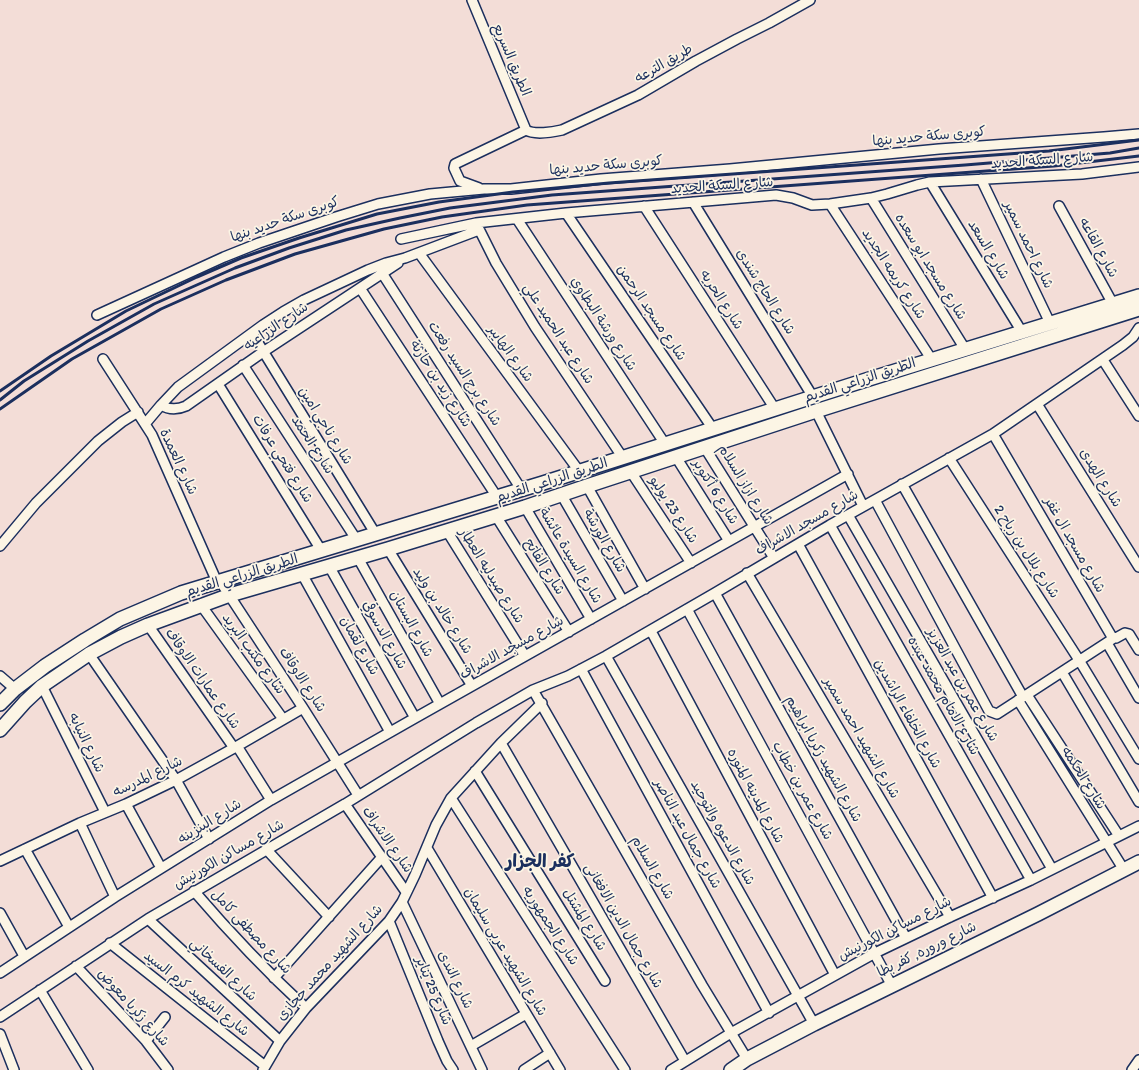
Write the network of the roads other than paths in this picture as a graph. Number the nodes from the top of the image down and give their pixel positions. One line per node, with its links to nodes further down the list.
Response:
1 (472, 0): 3 (street, الطريق السريع)
2 (810, 0): 3 (street, طريق الترعه)
3 (526, 130): 8 (street)
4 (1139, 134): 8 (street, كوبرى سكة حديد بنها)
5 (1139, 167): 6 (street, شارع السكة الحديد)
6 (980, 179): 7 (street, شارع السكة الحديد); 26 (street, شارع احمد سمير)
7 (930, 182): 9 (street, شارع السكة الحديد); 28 (street, شارع السعد)
8 (484, 189): 25 (street, كوبرى سكة حديد بنها)
9 (871, 198): 11 (street, شارع السكة الحديد); 30 (street, شارع مسجد ابو سعده)
10 (693, 202): 11 (street, شارع السكة الحديد); 12 (street, شارع السكة الحديد); 37 (street, شارع الحاج شندى)
11 (830, 204): 33 (street, شارع كريمه الجديد)
12 (644, 206): 14 (street, شارع السكة الحديد); 40 (street, شارع الحريه)
13 (1058, 206): 23 (street, شارع القاعه)
14 (566, 213): 15 (street, شارع السكة الحديد); 45 (street, شارع مسجد الرحمن)
15 (518, 219): 16 (street, شارع السكة الحديد); 47 (street, شارع ورشة البطاوي)
16 (478, 226): 17 (street, شارع السكة الحديد); 18 (street, شارع الزراعيه); 50 (street, شارع عبد الحميد علي)
17 (401, 239)
18 (419, 253): 19 (street, شارع الزراعيه); 52 (street, شارع الهايبر)
19 (405, 258): 20 (street, شارع الزراعيه); 29 (street, شارع الزراعيه)
20 (382, 273): 21 (street, شارع الزراعيه); 57 (street, شارع برج السيد رفعت)
21 (360, 288): 31 (street, شارع الزراعيه); 59 (street, شارع زيد بن حارثة)
22 (1139, 296): 23 (main road, الطريق الزراعي القديم)
23 (1113, 304): 26 (main road, الطريق الزراعي القديم)
24 (1139, 309): 41 (main road, الطريق الزراعي القديم)
25 (97, 315)
26 (1050, 323): 28 (main road, الطريق الزراعي القديم)
27 (1139, 328): 34 (street, شارع مسجد الاشراف)
28 (1022, 332): 30 (main road, الطريق الزراعي القديم)
29 (252, 333): 31 (street, شارع ناجي امين); 39 (street, شارع الزراعيه)
30 (965, 349): 33 (main road, الطريق الزراعي القديم)
31 (263, 352): 35 (street, شارع الزراعيه); 68 (street, شارع ناجي امين)
32 (103, 359): 42 (street, شارع العمدة)
33 (932, 360): 37 (main road, الطريق الزراعي القديم)
34 (1103, 360): 38 (street, شارع مسجد الاشراف); 43 (street)
35 (243, 365): 36 (street, شارع الزراعيه); 69 (street, شارع الحمد)
36 (218, 384): 39 (street, شارع الزراعيه); 73 (street, شارع فتحي عرفات)
37 (813, 397): 40 (main road, الطريق الزراعي القديم)
38 (1037, 404): 46 (street, شارع مسجد الاشراف); 79 (street, شارع الهدى)
39 (160, 405): 44 (street, شارع الزراعيه)
40 (775, 409): 45 (main road, الطريق الزراعي القديم)
41 (816, 411): 48 (main road, الطريق الزراعي القديم); 54 (street)
42 (138, 412): 44 (street, شارع العمدة); 72 (street)
43 (1139, 416)
44 (145, 424): 82 (street, شارع العمدة)
45 (713, 429): 47 (main road, الطريق الزراعي القديم)
46 (993, 434): 51 (street, شارع مسجد الاشراف); 93 (street, شارع مسجد ال غفر)
47 (665, 444): 50 (main road, الطريق الزراعي القديم)
48 (705, 448): 49 (main road, الطريق الزراعي القديم); 66 (street, شارع ازاز السلام)
49 (676, 457): 53 (main road, الطريق الزراعي القديم); 70 (street, شارع 6 أكتوبر)
50 (623, 458): 52 (main road, الطريق الزراعي القديم)
51 (949, 458): 55 (street, شارع مسجد الاشراف); 98 (street, شارع بلال بن رباح 2)
52 (579, 472): 57 (main road, الطريق الزراعي القديم)
53 (631, 472): 56 (main road, الطريق الزراعي القديم); 77 (street, شارع 23 يوليو)
54 (848, 474): 61 (street); 66 (street, شارع مسجد الاشراف)
55 (902, 484): 60 (street, شارع مسجد الاشراف); 106 (street)
56 (587, 486): 58 (main road, الطريق الزراعي القديم); 83 (street)
57 (521, 489): 59 (main road, الطريق الزراعي القديم)
58 (561, 494): 62 (main road, الطريق الزراعي القديم); 86 (street, شارع الورشة)
59 (497, 497): 68 (main road, الطريق الزراعي القديم)
60 (875, 500): 61 (street, شارع مسجد الاشراف); 106 (street)
61 (864, 506): 63 (street, شارع مسجد الاشراف)
62 (525, 507): 64 (main road, الطريق الزراعي القديم); 89 (street, شارع السيدة عائشة)
63 (848, 515): 65 (street, شارع مسجد الاشراف); 142 (street, شارع عمر بن عبد العزيز)
64 (496, 516): 67 (main road, الطريق الزراعي القديم); 92 (street, شارع الفاتح)
65 (830, 525): 71 (street, شارع مسجد الاشراف); 144 (street, شارع الامام محمد عبده)
66 (755, 527): 70 (street, شارع مسجد الاشراف); 76 (street, شارع ازاز السلام)
67 (447, 531): 74 (main road, الطريق الزراعي القديم); 96 (street, شارع صيدليه العطار)
68 (375, 534): 69 (main road, الطريق الزراعي القديم)
69 (356, 539): 73 (main road, الطريق الزراعي القديم)
70 (729, 541): 77 (street, شارع مسجد الاشراف)
71 (798, 544): 76 (street, شارع مسجد الاشراف); 148 (street, شارع الخلفاء الراشدين)
72 (0, 546)
73 (321, 550): 82 (main road, الطريق الزراعي القديم)
74 (388, 550): 75 (main road, الطريق الزراعي القديم); 103 (street, شارع خالد بن وليد)
75 (358, 558): 78 (main road, الطريق الزراعي القديم); 110 (street, شارع البستان)
76 (774, 558): 80 (street, شارع مسجد الاشراف)
77 (691, 563): 83 (street, شارع مسجد الاشراف)
78 (329, 566): 81 (main road, الطريق الزراعي القديم); 112 (street, شارع الدسوقي)
79 (1139, 568)
80 (747, 573): 84 (street, شارع مسجد الاشراف); 152 (street, شارع الشهيد احمد سمير)
81 (302, 574): 85 (main road, الطريق الزراعي القديم); 116 (street, شارع لقمان)
82 (219, 581): 85 (street, شارع الاوقاف); 104 (main road, الطريق الزراعي القديم)
83 (645, 589): 86 (street, شارع مسجد الاشراف)
84 (715, 593): 88 (street, شارع مسجد الاشراف); 156 (street, شارع الشهيد زكريا ابراهيم)
85 (230, 595): 87 (main road, الطريق الزراعي القديم); 111 (street, شارع الاوقاف)
86 (623, 601): 89 (street, شارع مسجد الاشراف)
87 (201, 605): 90 (main road, الطريق الزراعي القديم); 113 (street, شارع مكتب البريد)
88 (687, 609): 91 (street, شارع مسجد الاشراف); 158 (street, شارع عمر بن خطاب)
89 (591, 619): 92 (street, شارع مسجد الاشراف)
90 (148, 625): 95 (main road, الطريق الزراعي القديم); 118 (street, شارع عمارات الاوقاف)
91 (651, 631): 97 (street, شارع مسجد الاشراف); 162 (street, شارع المدينه المنوره)
92 (569, 632): 96 (street, شارع مسجد الاشراف)
93 (1110, 640): 94 (street); 98 (street); 107 (street, شارع مسجد ال غفر)
94 (1139, 650)
95 (89, 654): 102 (main road, الطريق الزراعي القديم); 122 (street)
96 (525, 656): 103 (street, شارع مسجد الاشراف)
97 (606, 656): 99 (street, شارع مسجد الاشراف); 167 (street, شارع الدعوه والتوحيد)
98 (1079, 660): 100 (street); 119 (street, شارع بلال بن رباح 2)
99 (581, 669): 105 (street, شارع مسجد الاشراف); 169 (street, شارع جمال عبد الناصر)
100 (1062, 672): 106 (street); 126 (street)
101 (0, 676): 104 (street)
102 (42, 686): 115 (main road, الطريق الزراعي القديم); 129 (street, شارع النيابه)
103 (472, 686): 110 (street, شارع مسجد الاشراف)
104 (15, 690): 109 (main road, الطريق الزراعي القديم)
105 (534, 690): 108 (street, شارع السلام); 114 (street, شارع مسجد الاشراف)
106 (1023, 697): 132 (street); 134 (street, شارع الحكمه)
107 (1139, 698)
108 (542, 703): 117 (street, شارع الشهيد محمد حجازى); 174 (street, شارع السلام)
109 (0, 704)
110 (440, 704): 112 (street, شارع البنزينه)
111 (303, 708): 113 (street, شارع المدرسه); 120 (street, شارع الاوقاف)
112 (415, 718): 116 (street, شارع البنزينه)
113 (283, 719): 118 (street, شارع المدرسه)
114 (476, 722): 123 (street, شارع مساكن الكورنيش)
115 (0, 730)
116 (390, 732): 120 (street, شارع البنزينه)
117 (501, 743): 121 (street, شارع الشهيد محمد حجازى); 182 (street, شارع جمال الدين الافغانى)
118 (236, 747): 122 (street, شارع المدرسه); 125 (street, شارع عمارات الاوقاف)
119 (1139, 759)
120 (338, 762): 123 (street, شارع الاوقاف); 125 (street, شارع البنزينه)
121 (475, 771): 124 (street, شارع الشهيد محمد حجازى); 164 (street, شارع المشتل)
122 (176, 780): 127 (street, شارع المدرسه); 133 (street)
123 (358, 795): 128 (street, شارع مساكن الكورنيش)
124 (451, 798): 135 (street, شارع الشهيد محمد حجازى); 191 (street, شارع الجمهوريه)
125 (272, 800): 133 (street, شارع البنزينه)
126 (1139, 802)
127 (126, 804): 129 (street, شارع المدرسه); 141 (street)
128 (345, 804): 137 (street, شارع مساكن الكورنيش); 138 (street, شارع الاشراف)
129 (105, 812): 130 (street, شارع المدرسه)
130 (80, 823): 136 (street, شارع المدرسه); 147 (street)
131 (1139, 826): 132 (street, شارع مساكن الكورنيش)
132 (1119, 836): 134 (street, شارع مساكن الكورنيش)
133 (209, 839): 141 (street, شارع البنزينه)
134 (1106, 842): 142 (street, شارع مساكن الكورنيش); 143 (street, شارع الحكمه)
135 (427, 848): 146 (street, شارع الشهيد محمد حجازى); 170 (street, شارع الشهيد عربى سليمان)
136 (25, 849): 139 (street, شارع المدرسه); 155 (street)
137 (266, 849): 145 (street, شارع مساكن الكورنيش); 151 (street)
138 (382, 857): 146 (street, شارع الاشراف); 151 (street)
139 (0, 861)
140 (1139, 862): 143 (main road, شارع وروره, كفر بطا)
141 (161, 868): 147 (street, شارع البنزينه)
142 (1052, 870): 144 (street, شارع مساكن الكورنيش)
143 (1124, 870): 165 (main road, شارع وروره, كفر بطا)
144 (1031, 880): 148 (street, شارع مساكن الكورنيش)
145 (194, 890): 153 (street, شارع مساكن الكورنيش); 163 (street, شارع مصطفى كامل)
146 (406, 892): 149 (street, شارع الشهيد محمد حجازى)
147 (115, 897): 155 (street, شارع البنزينه)
148 (992, 898): 152 (street, شارع مساكن الكورنيش)
149 (402, 902): 154 (street, شارع الشهيد محمد حجازى); 178 (street, شارع الندى)
150 (0, 913): 159 (street)
151 (329, 917): 163 (street)
152 (950, 917): 156 (street, شارع مساكن الكورنيش)
153 (148, 919): 157 (street, شارع مساكن الكورنيش); 177 (street, شارع الفسخاني)
154 (389, 921): 168 (street, شارع الشهيد محمد حجازى); 187 (street, شارع 25 يناير)
155 (69, 927): 159 (street, شارع البنزينه)
156 (906, 938): 158 (street, شارع مساكن الكورنيش)
157 (110, 943): 160 (street, شارع مساكن الكورنيش); 183 (street, شارع الشهيد كرم السيد)
158 (874, 953): 162 (street, شارع مساكن الكورنيش); 165 (street, شارع عمر بن خطاب)
159 (24, 956): 161 (street, شارع البنزينه)
160 (76, 966): 166 (street, شارع مساكن الكورنيش); 176 (street, شارع زكريا معوض)
161 (0, 973)
162 (835, 975): 167 (street, شارع مساكن الكورنيش)
163 (274, 978): 168 (street, شارع مصطفى كامل)
164 (605, 981)
165 (892, 986): 173 (main road, شارع وروره, كفر بطا)
166 (40, 990): 171 (street, شارع مساكن الكورنيش); 185 (street)
167 (797, 996): 169 (street, شارع مساكن الكورنيش); 173 (street, شارع الدعوه والتوحيد)
168 (306, 1008): 177 (street, شارع الشهيد محمد حجازى)
169 (769, 1013): 174 (street, شارع مساكن الكورنيش)
170 (526, 1014): 178 (street); 179 (street, شارع الشهيد عربى سليمان)
171 (0, 1017)
172 (164, 1017): 176 (street)
173 (814, 1024): 180 (main road, شارع وروره, كفر بطا)
174 (731, 1033): 180 (street, شارع السلام); 182 (street, شارع مساكن الكورنيش)
175 (0, 1034): 184 (street)
176 (146, 1041): 186 (street, شارع زكريا معوض)
177 (280, 1041): 183 (street, شارع الشهيد محمد حجازى)
178 (471, 1046): 188 (street, شارع الندى)
179 (550, 1053): 189 (street); 190 (street, شارع الشهيد عربى سليمان)
180 (747, 1059): 193 (main road, شارع وروره, كفر بطا)
181 (1139, 1060): 194 (street)
182 (685, 1061): 192 (street, شارع مساكن الكورنيش)
183 (264, 1068)
184 (14, 1070)
185 (88, 1070)
186 (168, 1070)
187 (453, 1070)
188 (482, 1070)
189 (524, 1070)
190 (560, 1070)
191 (625, 1070)
192 (671, 1070)
193 (731, 1070)
194 (1132, 1070)

